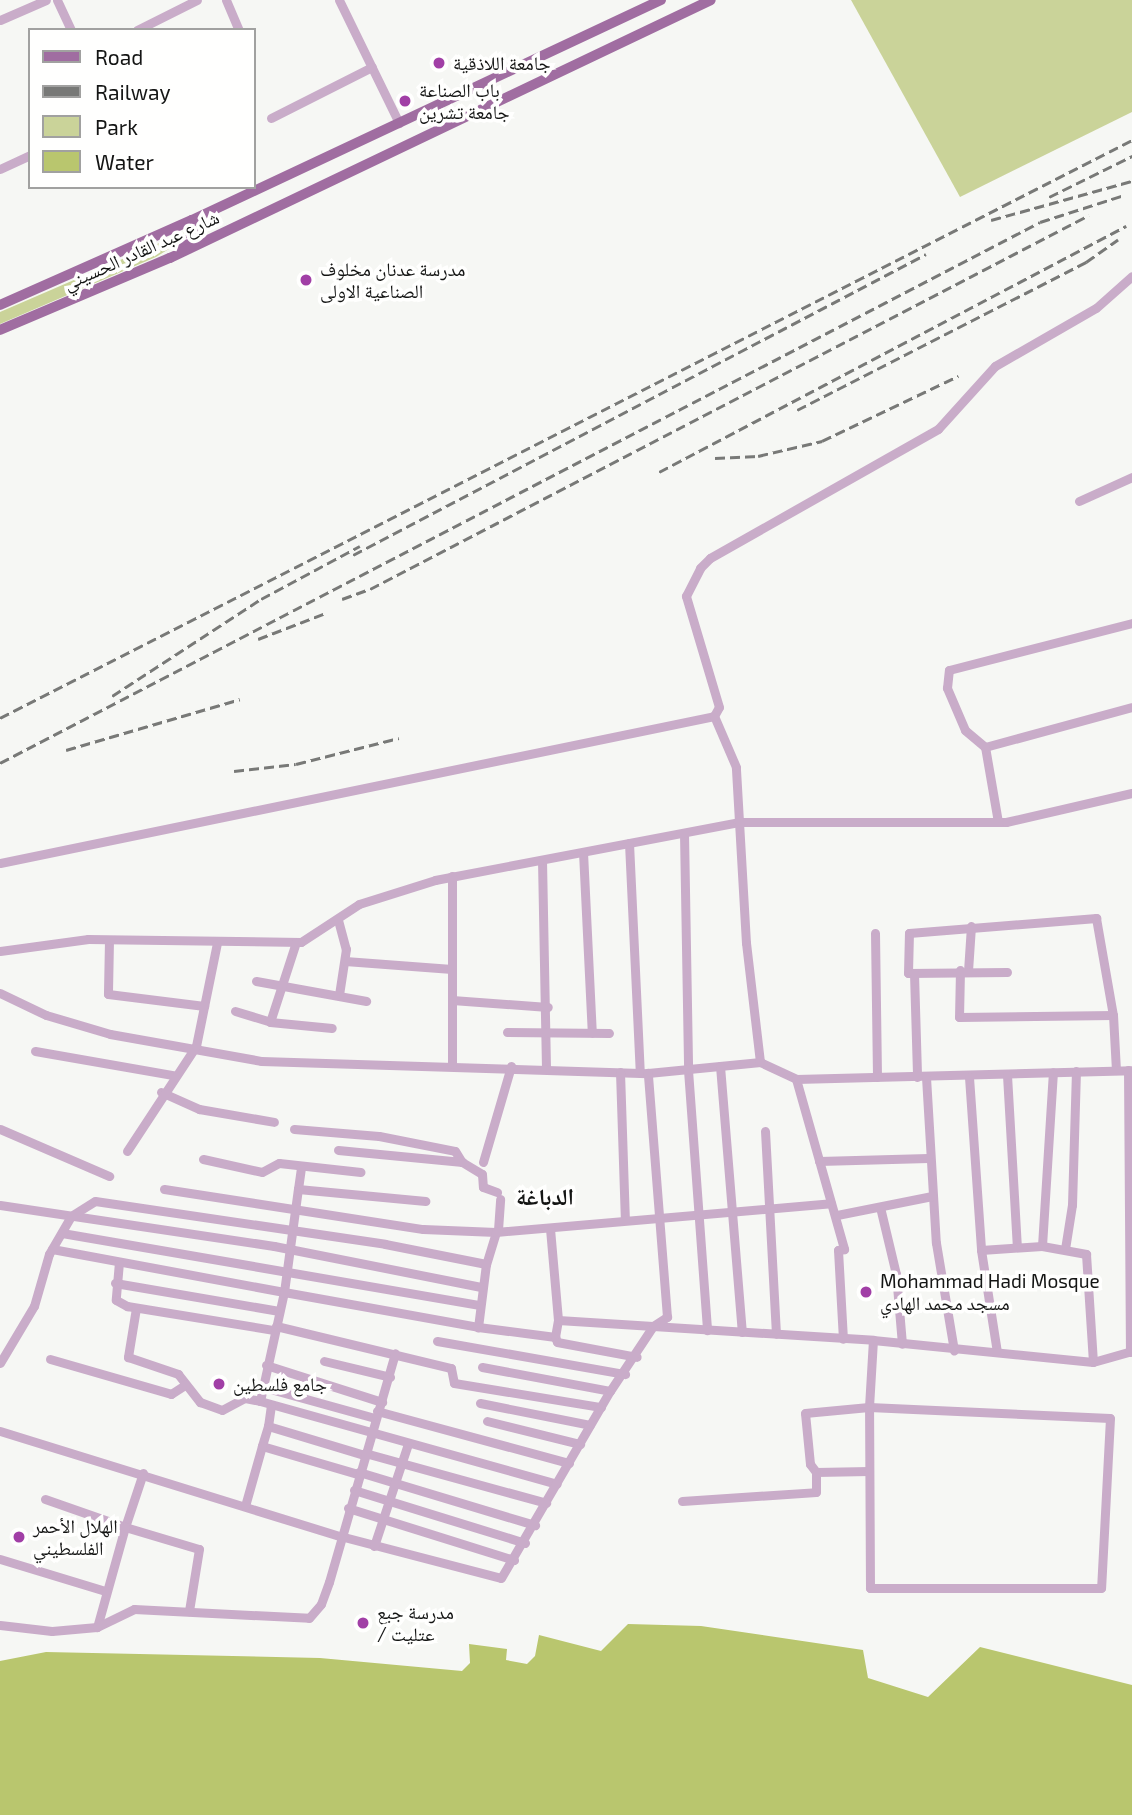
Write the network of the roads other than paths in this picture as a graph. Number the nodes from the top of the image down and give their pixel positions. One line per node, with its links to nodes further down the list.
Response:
1 (17, 0): 9 (street)
2 (46, 0): 9 (street)
3 (57, 0): 11 (street)
4 (197, 0): 12 (street)
5 (226, 0): 13 (street)
6 (340, 0): 14 (street)
7 (661, 0): 16 (main road, شارع عبد القادر الحسيني)
8 (712, 0): 20 (main road, شارع عبد القادر الحسيني)
9 (22, 11): 10 (street)
10 (0, 20)
11 (70, 28)
12 (141, 28)
13 (238, 28)
14 (372, 67): 15 (street); 16 (street)
15 (271, 117)
16 (398, 123): 19 (main road, شارع عبد القادر الحسيني)
17 (28, 156): 18 (street)
18 (0, 169)
19 (192, 220): 20 (main road); 22 (main road, شارع عبد القادر الحسيني)
20 (170, 258): 23 (main road, شارع عبد القادر الحسيني)
21 (1132, 276): 28 (street)
22 (0, 304)
23 (0, 330)
24 (1132, 477): 25 (street)
25 (1079, 501)
26 (1132, 623): 29 (street)
27 (1132, 707): 29 (street)
28 (713, 716): 31 (street); 37 (street)
29 (985, 747): 32 (street)
30 (1132, 793): 32 (street)
31 (738, 822): 32 (street); 33 (street); 69 (street)
32 (998, 822)
33 (684, 833): 34 (street); 74 (street)
34 (628, 843): 35 (street); 80 (street)
35 (583, 852): 36 (street); 65 (street)
36 (542, 860): 38 (street); 58 (street)
37 (0, 863)
38 (453, 876): 39 (street); 47 (street)
39 (338, 920): 43 (street); 46 (street)
40 (971, 926): 48 (street); 50 (street); 60 (street)
41 (875, 933): 83 (street)
42 (109, 940): 44 (street); 45 (street); 57 (street)
43 (296, 942): 44 (street); 52 (street)
44 (217, 943): 57 (street)
45 (0, 951)
46 (345, 961): 47 (street); 54 (street)
47 (452, 969): 55 (street)
48 (964, 970): 49 (street); 50 (street); 60 (street)
49 (1007, 972)
50 (914, 973): 84 (street)
51 (256, 981): 52 (street)
52 (282, 985): 54 (street); 61 (street)
53 (0, 993): 67 (street)
54 (339, 995): 56 (street)
55 (452, 1000): 58 (street); 70 (street)
56 (366, 1001)
57 (204, 1006): 67 (street)
58 (548, 1007): 64 (street)
59 (234, 1011): 61 (street)
60 (1113, 1014): 75 (street)
61 (270, 1022): 62 (street)
62 (332, 1028)
63 (508, 1032): 64 (street)
64 (548, 1032): 65 (street); 73 (street)
65 (592, 1033): 66 (street)
66 (609, 1033)
67 (196, 1046): 70 (street); 81 (street)
68 (35, 1051): 81 (street)
69 (760, 1062): 72 (street); 86 (street)
70 (452, 1064): 71 (street)
71 (511, 1066): 73 (street); 98 (street)
72 (720, 1066): 74 (street); 110 (street)
73 (547, 1069): 78 (street)
74 (688, 1070): 80 (street); 112 (street)
75 (1116, 1070): 76 (street); 77 (street)
76 (1130, 1070): 149 (street)
77 (1076, 1071): 79 (street); 124 (street)
78 (620, 1072): 80 (street); 116 (street)
79 (1054, 1072): 82 (street); 121 (street)
80 (644, 1073): 115 (street)
81 (173, 1075): 87 (street)
82 (1007, 1075): 85 (street); 122 (street)
83 (877, 1077): 84 (street); 86 (street)
84 (922, 1077): 85 (street); 94 (street)
85 (969, 1077): 125 (street)
86 (796, 1079): 96 (street)
87 (161, 1092): 88 (street); 93 (street)
88 (274, 1122)
89 (0, 1129): 101 (street)
90 (294, 1129): 97 (street)
91 (765, 1131): 109 (street)
92 (338, 1150): 97 (street)
93 (127, 1151)
94 (928, 1158): 96 (street); 104 (street)
95 (203, 1159): 99 (street)
96 (819, 1161): 106 (street)
97 (462, 1162): 118 (street)
98 (483, 1162)
99 (301, 1168): 100 (street); 103 (street)
100 (361, 1172)
101 (108, 1176)
102 (164, 1189): 111 (street)
103 (298, 1189): 105 (street); 111 (street)
104 (932, 1196): 108 (street); 148 (street)
105 (425, 1201)
106 (831, 1203): 109 (street); 113 (street)
107 (0, 1205): 114 (street)
108 (880, 1207): 113 (street); 147 (street)
109 (768, 1208): 110 (street); 142 (street)
110 (732, 1211): 112 (street); 141 (street)
111 (295, 1213): 118 (street); 119 (street)
112 (699, 1214): 115 (street); 140 (street)
113 (837, 1215): 144 (street)
114 (71, 1216): 119 (street); 120 (street); 126 (street)
115 (657, 1217): 116 (street); 137 (street)
116 (625, 1220): 117 (street)
117 (550, 1229): 118 (street); 136 (street)
118 (497, 1231): 128 (street)
119 (292, 1232): 126 (street); 128 (street)
120 (62, 1233): 123 (street); 129 (street)
121 (1042, 1246): 122 (street); 124 (street)
122 (1017, 1247): 125 (street)
123 (52, 1249): 127 (street); 156 (street)
124 (1065, 1249): 155 (street)
125 (981, 1250): 150 (street)
126 (288, 1251): 129 (street); 131 (street)
127 (119, 1262): 130 (street); 132 (street)
128 (486, 1264): 131 (street)
129 (285, 1272): 132 (street); 133 (street)
130 (115, 1283): 134 (street); 135 (street)
131 (481, 1287): 133 (street)
132 (284, 1292): 135 (street); 138 (street)
133 (480, 1305): 138 (street)
134 (136, 1308): 139 (street); 161 (street)
135 (278, 1311): 139 (street)
136 (558, 1320): 137 (street); 143 (street)
137 (653, 1326): 140 (street); 152 (street)
138 (478, 1327): 143 (street)
139 (275, 1328): 151 (street); 157 (street)
140 (707, 1330): 141 (street)
141 (742, 1332): 142 (street)
142 (776, 1334): 144 (street)
143 (555, 1337): 152 (street)
144 (843, 1339): 145 (street)
145 (873, 1340): 147 (street); 167 (street)
146 (437, 1342): 159 (street)
147 (902, 1344): 148 (street)
148 (954, 1350): 150 (street)
149 (1131, 1351): 155 (street)
150 (997, 1352): 155 (street)
151 (395, 1353): 160 (street); 168 (street)
152 (637, 1357): 159 (street)
153 (50, 1359): 161 (street)
154 (324, 1360): 160 (street)
155 (1093, 1362)
156 (0, 1363)
157 (266, 1365): 162 (street); 169 (street)
158 (482, 1367): 163 (street)
159 (625, 1374): 163 (street)
160 (390, 1377): 169 (street)
161 (185, 1385): 164 (street)
162 (263, 1387): 164 (street); 169 (street)
163 (610, 1391): 168 (street)
164 (260, 1401): 166 (street)
165 (480, 1403): 171 (street)
166 (271, 1405): 172 (street); 174 (street)
167 (869, 1406): 181 (street); 181 (street); 182 (street)
168 (601, 1407): 171 (street)
169 (378, 1410): 174 (street); 179 (street)
170 (487, 1421): 176 (street)
171 (590, 1425): 176 (street)
172 (268, 1426): 177 (street); 178 (street)
173 (0, 1431): 183 (street)
174 (371, 1432): 175 (street); 178 (street)
175 (408, 1444): 180 (street); 186 (street)
176 (580, 1444): 179 (street)
177 (262, 1446): 184 (street); 192 (street)
178 (364, 1454): 180 (street); 184 (street)
179 (569, 1463): 186 (street)
180 (402, 1465): 185 (street); 191 (street)
181 (869, 1471): 182 (street)
182 (816, 1472): 190 (street)
183 (143, 1473): 192 (street); 196 (street)
184 (359, 1473): 185 (street); 187 (street)
185 (395, 1483): 189 (street); 195 (street)
186 (557, 1484): 191 (street)
187 (354, 1490): 189 (street); 193 (street)
188 (45, 1499): 196 (street)
189 (389, 1500): 194 (street); 198 (street)
190 (682, 1502)
191 (546, 1503): 195 (street)
192 (246, 1506): 197 (street)
193 (348, 1508): 194 (street); 197 (street)
194 (383, 1518): 199 (street); 201 (street)
195 (535, 1525): 198 (street)
196 (125, 1527): 202 (street); 203 (street)
197 (340, 1536): 199 (street); 203 (street)
198 (525, 1543): 201 (street)
199 (374, 1546): 201 (street)
200 (0, 1559): 202 (street)
201 (513, 1560)
202 (105, 1591): 205 (street)
203 (189, 1611): 205 (street)
204 (0, 1626): 205 (street)
205 (97, 1627)

